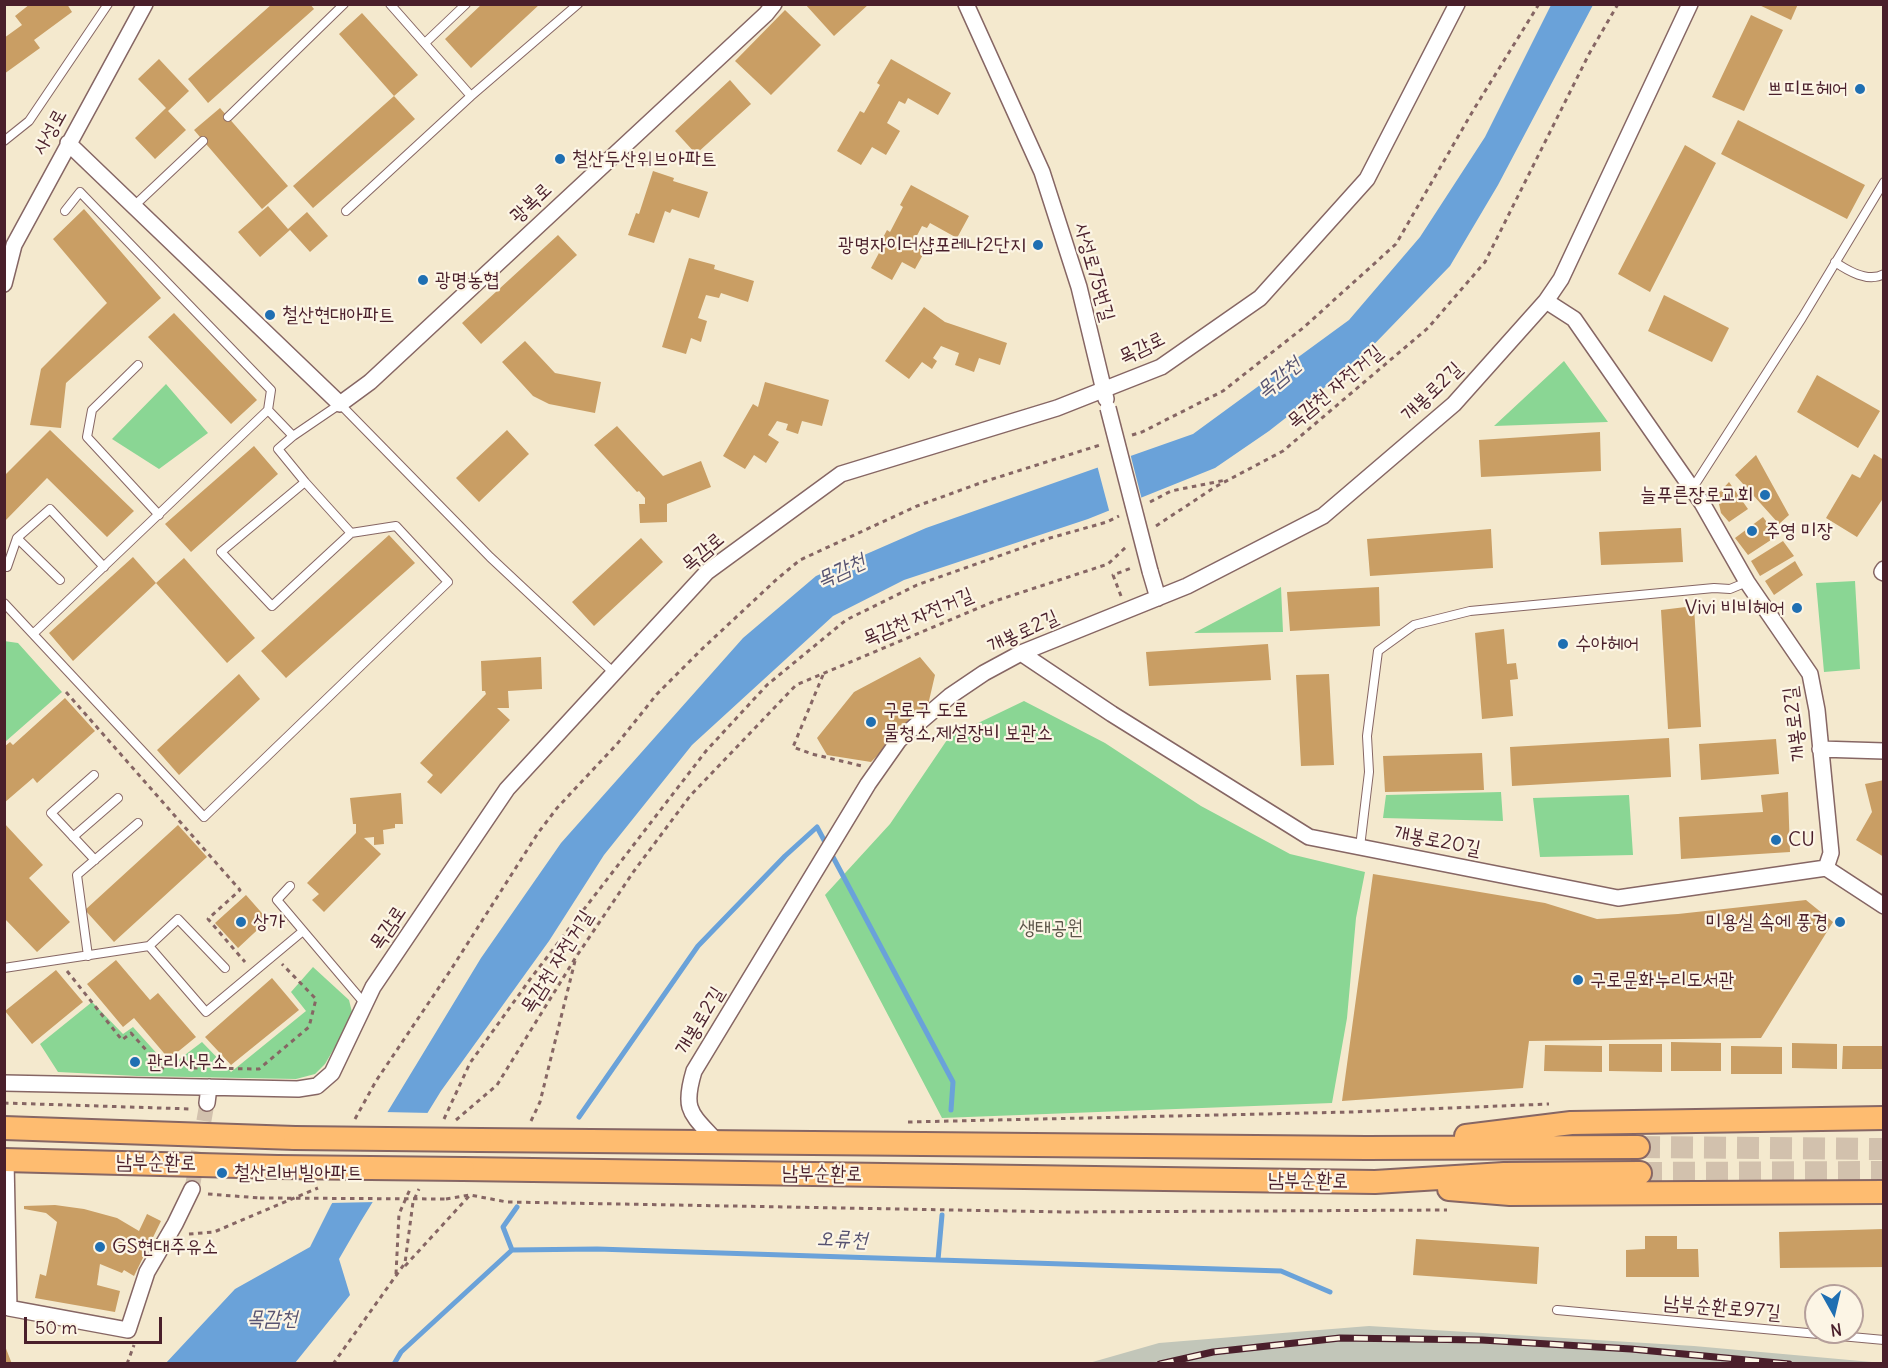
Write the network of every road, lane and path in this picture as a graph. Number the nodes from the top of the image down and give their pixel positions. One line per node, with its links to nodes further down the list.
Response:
1 (108, 4): 16 (lane)
2 (145, 4): 18 (street, 사성로)
3 (344, 4): 15 (lane)
4 (390, 4): 13 (lane)
5 (466, 4): 13 (lane)
6 (578, 4): 14 (lane)
7 (774, 4): 29 (street, 광복로)
8 (966, 4): 28 (street, 사성로75번길)
9 (1458, 4): 28 (street, 목감로)
10 (1539, 4): 32 (path)
11 (1618, 4): 34 (path, 목감천 자전거길)
12 (1690, 4): 26 (street, 개봉로2길)
13 (425, 43): 14 (lane)
14 (471, 96): 22 (lane)
15 (228, 117)
16 (4, 141)
17 (203, 141): 20 (lane)
18 (68, 143): 20 (street); 25 (street, 사성로)
19 (1884, 182): 23 (lane)
20 (134, 207): 29 (street)
21 (65, 211): 30 (lane)
22 (346, 211)
23 (1836, 262): 24 (lane); 36 (lane)
24 (1884, 274)
25 (4, 284)
26 (1546, 301): 36 (street, 개봉로2길); 49 (street, 개봉로2길)
27 (138, 365): 39 (lane)
28 (1104, 389): 46 (street, 사성로75번길, bridge); 54 (street, 목감로)
29 (340, 404): 31 (lane); 54 (lane)
30 (268, 410): 31 (lane); 39 (lane)
31 (294, 436): 35 (lane)
32 (1131, 436)
33 (1108, 443): 87 (path)
34 (1231, 479): 37 (path); 40 (path, 목감천 자전거길)
35 (305, 482): 41 (lane); 41 (lane)
36 (1691, 490): 48 (street, 개봉로2길)
37 (1149, 502)
38 (1128, 512): 88 (path)
39 (159, 515): 45 (lane)
40 (1152, 528)
41 (351, 533): 52 (lane)
42 (17, 538): 44 (lane); 45 (lane); 47 (lane)
43 (1128, 546): 55 (path, 목감천 자전거길)
44 (7, 567)
45 (104, 567): 52 (lane)
46 (1146, 568): 49 (street, 사성로75번길); 51 (path)
47 (60, 580)
48 (1747, 582): 57 (street, 개봉로2길); 64 (lane)
49 (1158, 598): 51 (street, 개봉로2길)
50 (4, 603): 52 (lane)
51 (1126, 611): 53 (street, 개봉로2길)
52 (33, 634)
53 (1022, 652): 59 (street, 개봉로2길); 64 (street, 개봉로20길)
54 (614, 673): 78 (street, 목감로)
55 (824, 674): 59 (path); 73 (path, 목감천 자전거길)
56 (66, 692): 77 (path)
57 (1820, 749): 58 (street); 66 (street, 개봉로2길)
58 (1884, 751)
59 (878, 770): 93 (street, 개봉로2길)
60 (94, 775): 63 (lane)
61 (118, 798): 63 (lane)
62 (138, 823): 65 (lane)
63 (73, 837): 65 (lane)
64 (1360, 847): 66 (street, 개봉로20길)
65 (95, 860): 71 (lane)
66 (1826, 868): 68 (street)
67 (290, 886): 69 (lane)
68 (1884, 906)
69 (303, 932): 72 (lane); 78 (lane)
70 (149, 946): 71 (lane); 76 (lane); 77 (lane)
71 (88, 956): 74 (lane)
72 (274, 956): 77 (lane); 80 (path)
73 (576, 957): 89 (path); 91 (path, 목감천 자전거길)
74 (58, 961): 75 (lane); 79 (path)
75 (4, 968)
76 (225, 968)
77 (254, 973)
78 (365, 1004): 82 (street, 목감로)
79 (173, 1068)
80 (184, 1068)
81 (4, 1083): 82 (street, 목감로)
82 (209, 1087): 85 (street)
83 (4, 1103): 85 (path)
84 (1552, 1104): 90 (path)
85 (203, 1107)
86 (1884, 1118): 95 (main road)
87 (355, 1120)
88 (443, 1120)
89 (531, 1121)
90 (899, 1122)
91 (450, 1126)
92 (4, 1128): 93 (main road, 남부순환로, bridge)
93 (717, 1142): 95 (main road, 남부순환로)
94 (1638, 1147): 95 (main road, 남부순환로)
95 (1366, 1148)
96 (5, 1160): 99 (main road, 남부순환로, bridge); 108 (street)
97 (1640, 1173): 99 (main road, 남부순환로)
98 (323, 1179): 106 (path)
99 (1375, 1182): 103 (main road)
100 (413, 1183): 107 (path)
101 (422, 1183): 107 (path)
102 (197, 1192): 104 (path, bridge); 108 (street)
103 (1884, 1192)
104 (470, 1195): 105 (path); 107 (path)
105 (1457, 1210)
106 (185, 1234)
107 (396, 1276): 111 (path)
108 (7, 1308)
109 (1557, 1310): 110 (lane, 남부순환로97길)
110 (1884, 1340)
111 (333, 1364)

